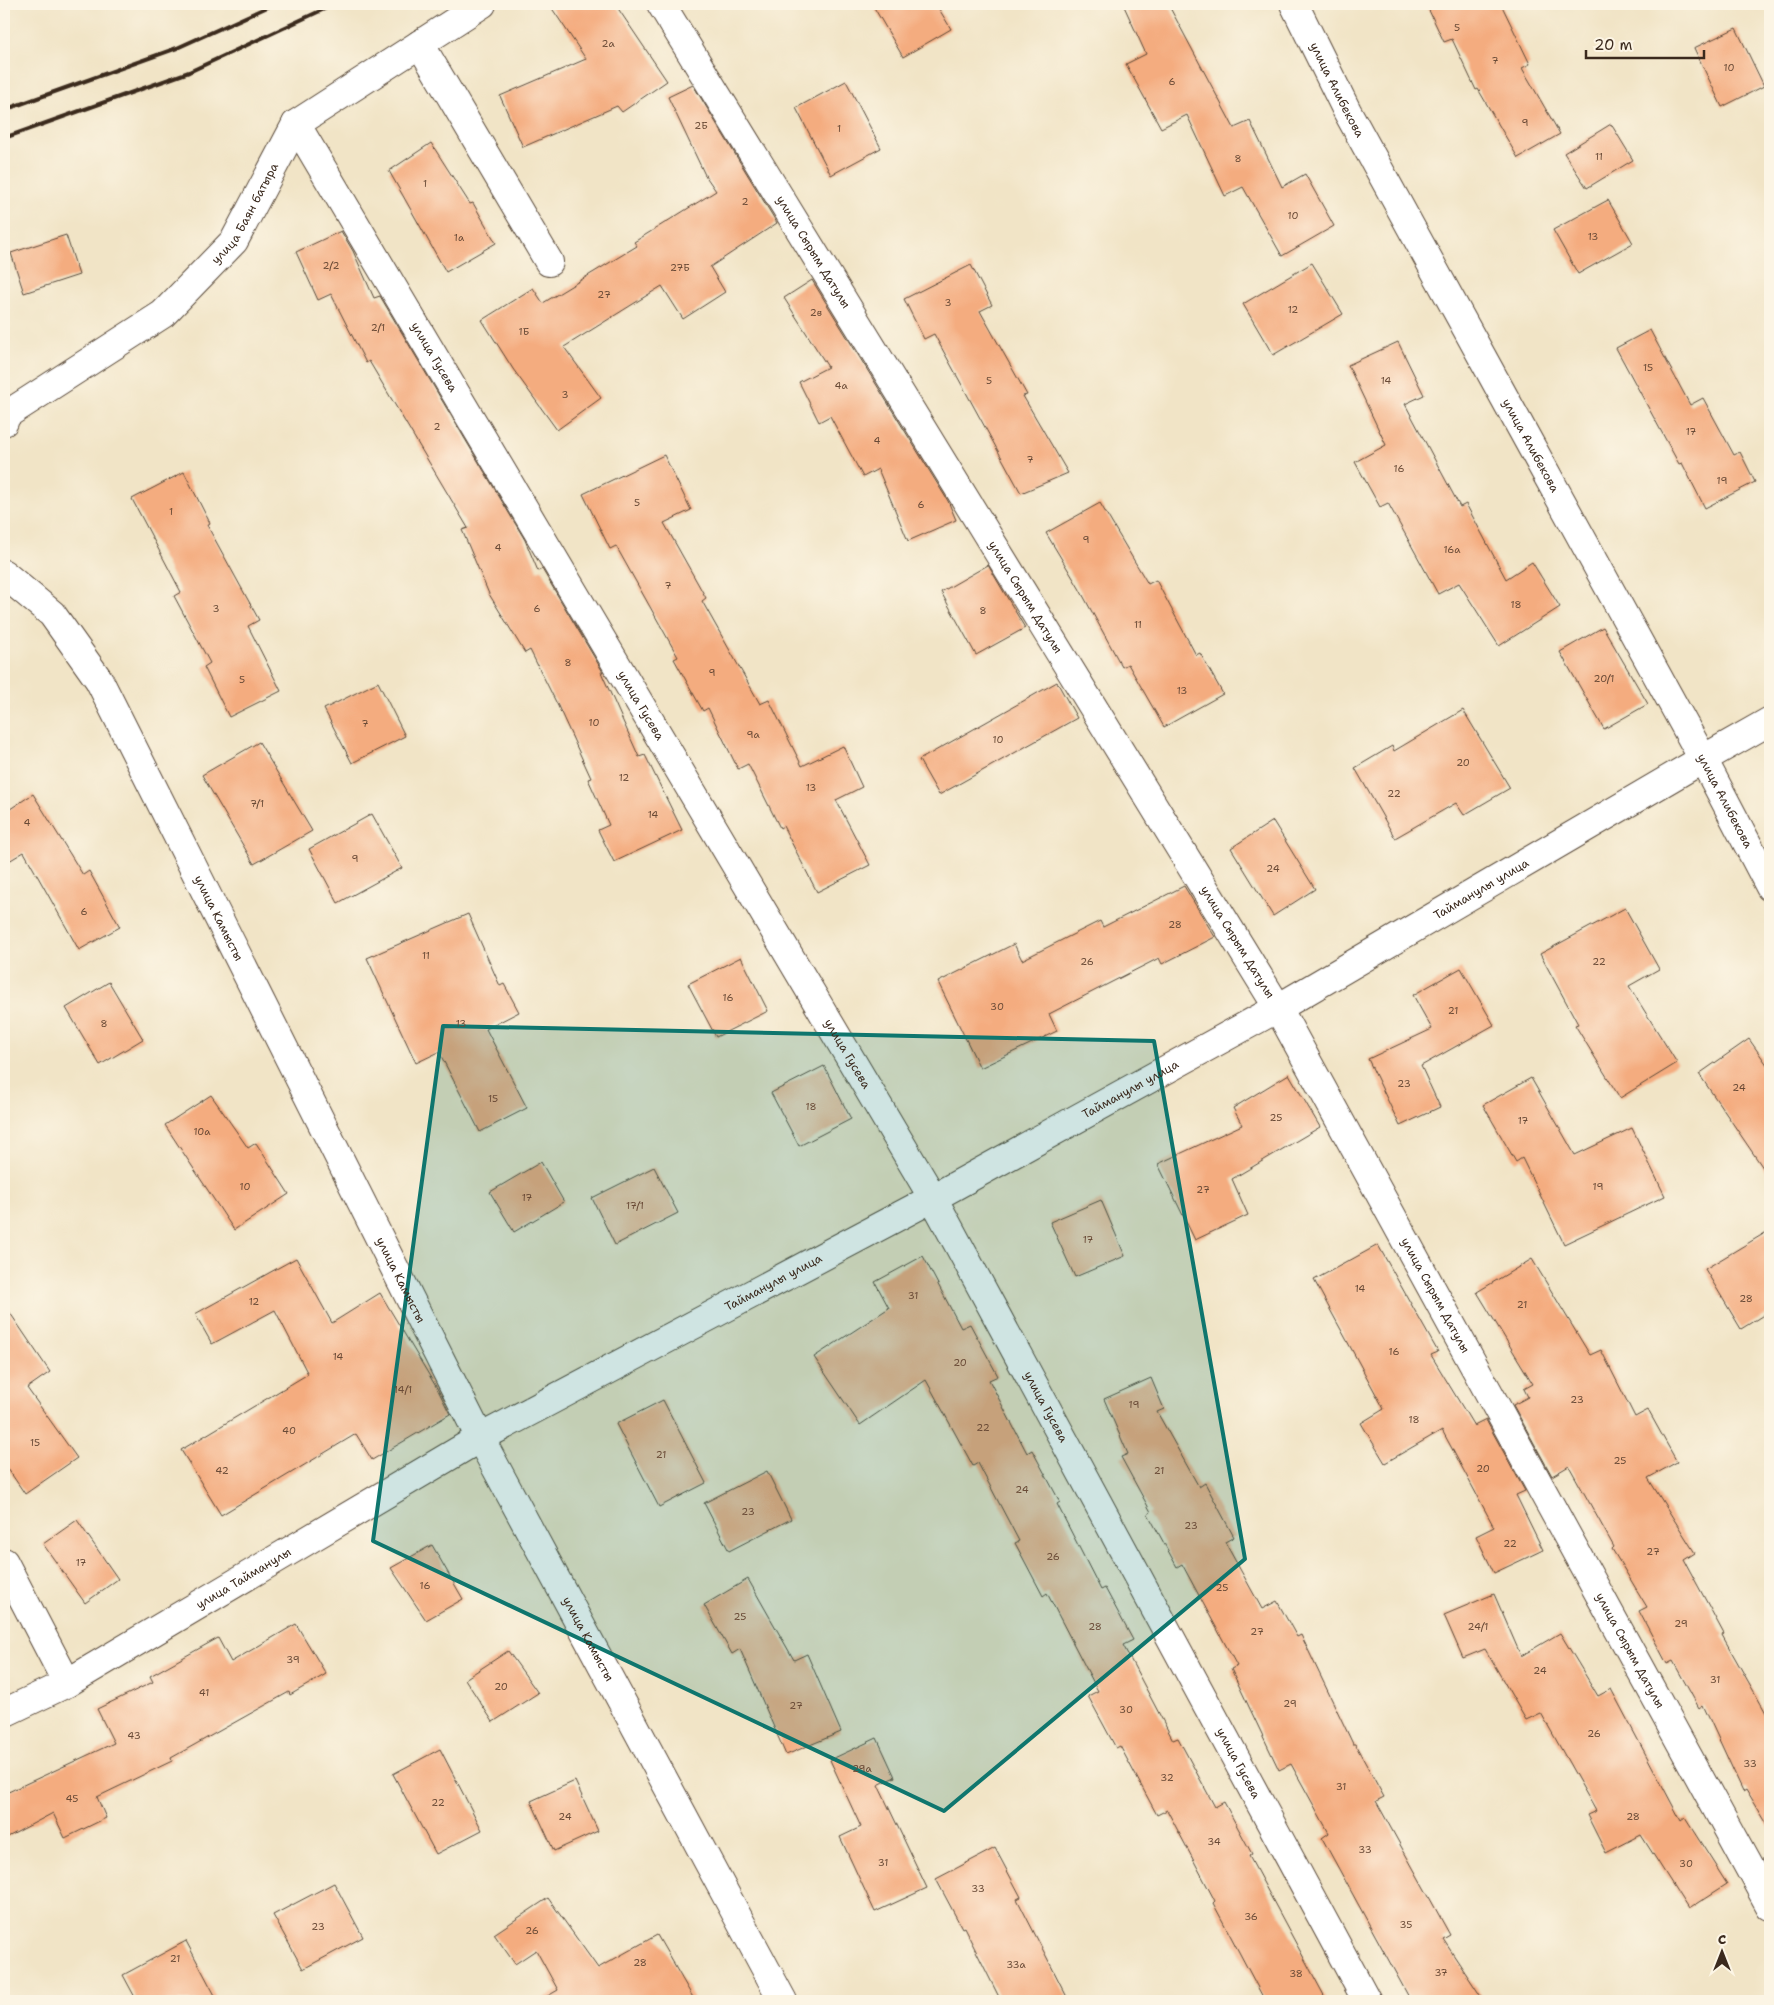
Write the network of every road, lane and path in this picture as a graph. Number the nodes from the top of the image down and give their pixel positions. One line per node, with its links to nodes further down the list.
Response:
1 (482, 4): 4 (street, улица Баян батыра)
2 (661, 4): 12 (street, улица Сырым Датулы)
3 (1294, 4): 10 (street, улица Алибекова)
4 (420, 44): 5 (street, улица Баян батыра); 6 (street)
5 (296, 124): 7 (street, улица Баян батыра); 13 (street, улица Гусева)
6 (549, 262)
7 (4, 416)
8 (4, 574): 14 (street, улица Камысты)
9 (1770, 721): 10 (street, Тайманулы улица)
10 (1703, 759): 11 (street, улица Алибекова); 12 (street, Тайманулы улица)
11 (1770, 887)
12 (1278, 1008): 13 (street, Тайманулы улица); 18 (street, улица Сырым Датулы)
13 (933, 1198): 14 (street, Тайманулы улица); 20 (street, улица Гусева)
14 (480, 1438): 16 (street, улица Тайманулы); 19 (street, улица Камысты)
15 (4, 1562): 16 (street)
16 (67, 1683): 17 (street, улица Тайманулы)
17 (4, 1713)
18 (1770, 1906)
19 (783, 2001)
20 (1367, 2001)

